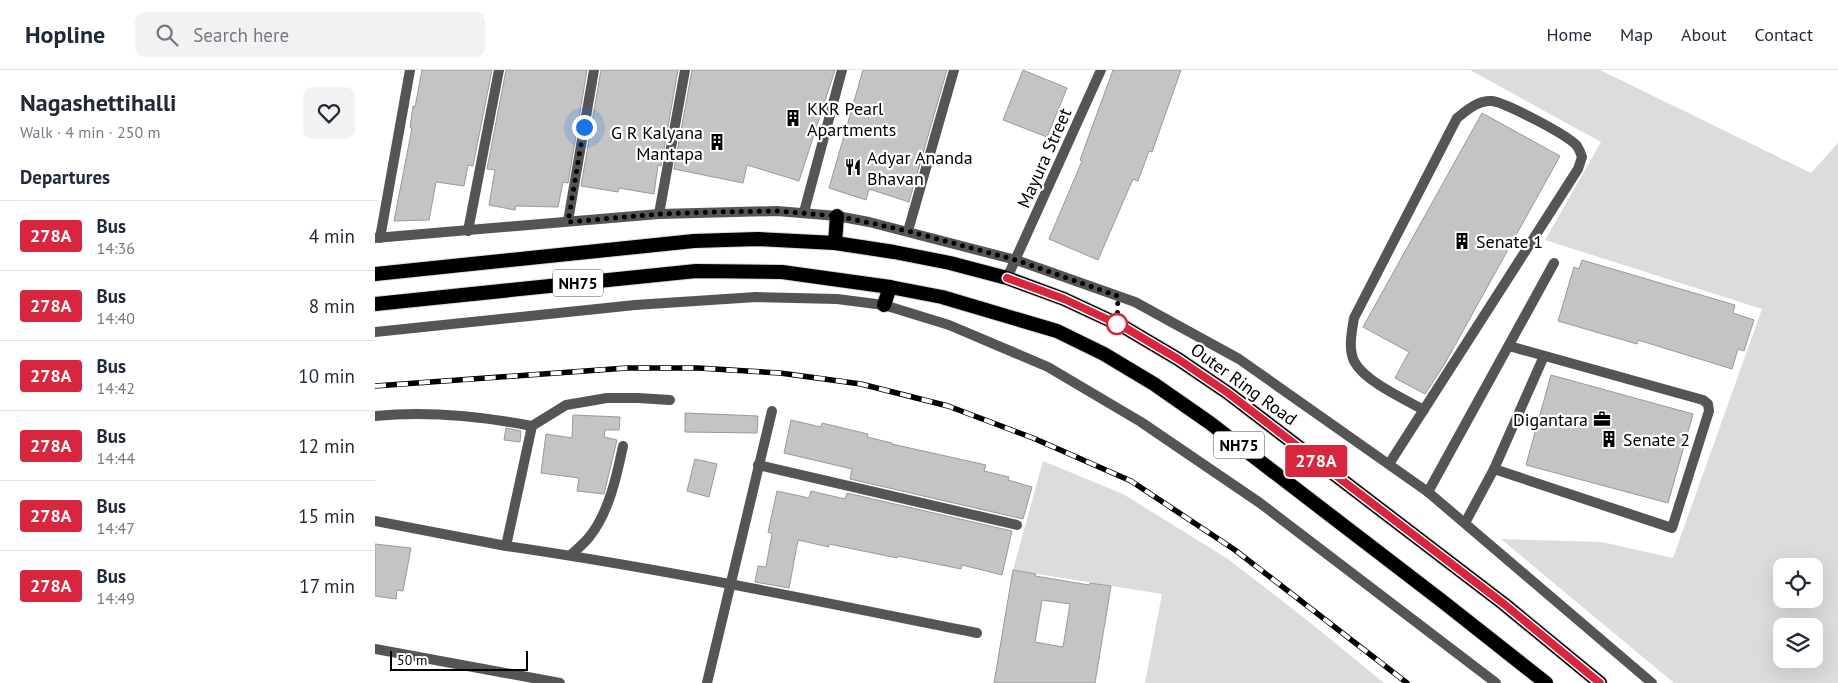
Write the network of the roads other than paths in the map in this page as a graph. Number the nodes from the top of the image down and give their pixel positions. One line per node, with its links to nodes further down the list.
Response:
1 (410, 70): 14 (street)
2 (499, 70): 13 (street)
3 (594, 70): 11 (street)
4 (685, 70): 9 (street)
5 (842, 70): 8 (street)
6 (954, 70): 12 (street)
7 (1101, 70): 16 (street, Mayura Street)
8 (804, 212): 9 (street); 10 (street)
9 (659, 214): 11 (street)
10 (837, 216): 12 (street); 15 (highway)
11 (568, 222): 13 (street)
12 (908, 231): 16 (street)
13 (467, 232): 14 (street)
14 (378, 238)
15 (835, 243): 18 (highway, NH75); 19 (highway, Outer Ring Road / NH75)
16 (1016, 260): 19 (street, Mayura Street); 33 (street)
17 (1554, 263): 24 (street)
18 (375, 274)
19 (1007, 278): 48 (highway, Outer Ring Road / NH75)
20 (889, 287): 21 (highway, NH75); 22 (highway); 47 (highway, NH75)
21 (375, 304)
22 (883, 305): 23 (street); 46 (street)
23 (375, 332)
24 (1509, 346): 25 (street); 35 (street)
25 (1544, 356): 34 (street); 34 (street)
26 (670, 400): 30 (street)
27 (1424, 410): 27 (street); 33 (street)
28 (771, 411): 32 (street)
29 (375, 416): 30 (street)
30 (532, 426): 39 (street)
31 (623, 446): 40 (street)
32 (758, 464): 38 (street); 41 (street)
33 (1389, 464): 35 (street)
34 (1494, 469): 37 (street)
35 (1428, 492): 37 (street)
36 (375, 521): 39 (street)
37 (1465, 523): 49 (street)
38 (1017, 526)
39 (507, 546): 40 (street)
40 (571, 556): 41 (street)
41 (730, 583): 42 (street); 45 (street)
42 (977, 633)
43 (375, 649): 44 (street)
44 (560, 683)
45 (707, 683)
46 (1495, 683)
47 (1546, 683)
48 (1600, 683)
49 (1652, 683)

